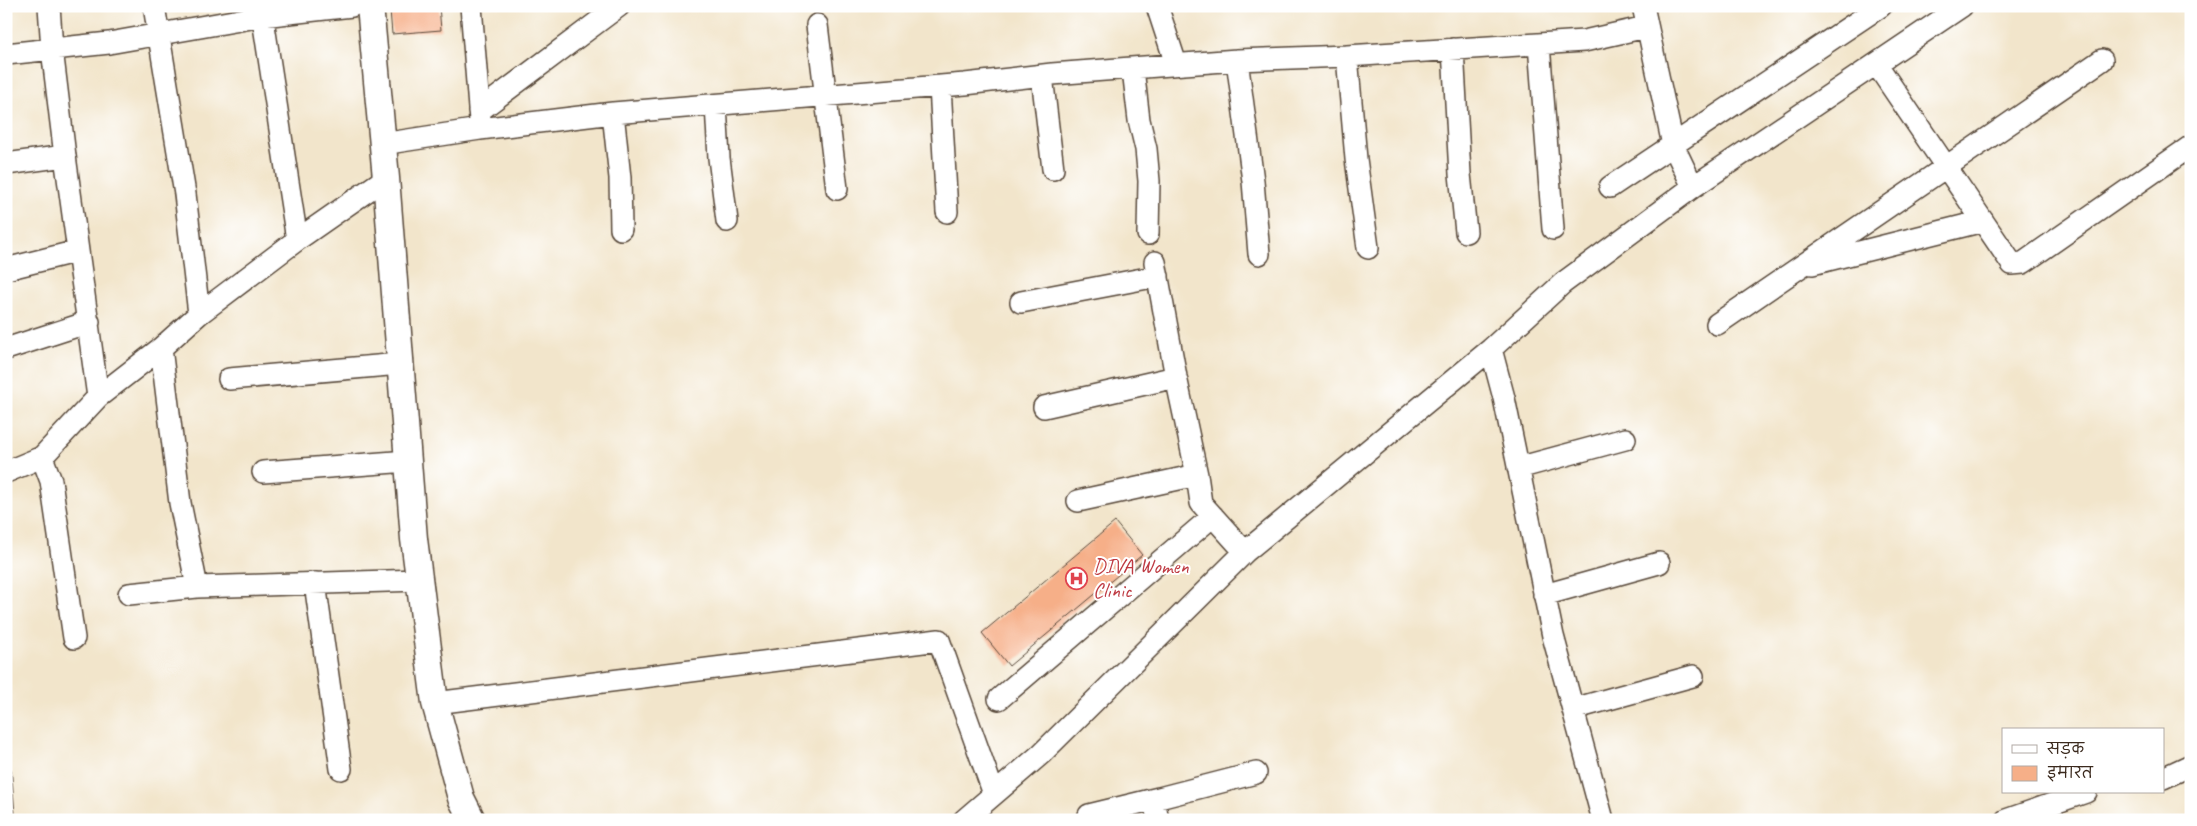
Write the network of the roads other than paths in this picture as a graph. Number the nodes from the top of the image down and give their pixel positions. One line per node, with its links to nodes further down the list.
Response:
1 (49, 6): 15 (street)
2 (154, 6): 13 (street)
3 (352, 6): 10 (street)
4 (370, 6): 30 (street)
5 (471, 6): 29 (street)
6 (619, 6): 29 (street)
7 (1157, 6): 21 (street)
8 (1881, 6): 31 (street)
9 (1962, 6): 22 (street)
10 (261, 11): 13 (street); 48 (street)
11 (1645, 17): 14 (street); 31 (street)
12 (817, 25): 26 (street)
13 (159, 34): 15 (street); 55 (street)
14 (1539, 44): 16 (street); 45 (street)
15 (52, 49): 17 (street); 33 (street)
16 (1452, 49): 18 (street); 46 (street)
17 (6, 54)
18 (1347, 56): 19 (street); 49 (street)
19 (1238, 60): 21 (street); 51 (street)
20 (2102, 60): 35 (street)
21 (1176, 64): 23 (street)
22 (1877, 65): 35 (street); 39 (street)
23 (1133, 69): 24 (street); 47 (street)
24 (1042, 76): 25 (street); 36 (street)
25 (940, 86): 26 (street); 41 (street)
26 (826, 96): 27 (street); 40 (street)
27 (716, 105): 28 (street); 42 (street)
28 (613, 113): 29 (street); 44 (street)
29 (480, 120): 30 (street)
30 (382, 144): 37 (street)
31 (1673, 145): 38 (street); 39 (street)
32 (2191, 146): 43 (street)
33 (65, 156): 34 (street); 50 (street)
34 (6, 164)
35 (1946, 166): 43 (street); 52 (street)
36 (1053, 169)
37 (386, 178): 48 (street); 61 (street)
38 (1610, 187)
39 (1693, 187): 60 (street)
40 (837, 189)
41 (947, 212)
42 (727, 220)
43 (1983, 221): 52 (street)
44 (621, 229)
45 (1553, 229)
46 (1466, 232)
47 (1148, 234)
48 (297, 240): 55 (street)
49 (1368, 248)
50 (78, 251): 53 (street); 56 (street)
51 (1259, 254)
52 (1800, 267): 57 (street)
53 (6, 268)
54 (1021, 302): 62 (street)
55 (199, 314): 58 (street)
56 (88, 322): 59 (street); 64 (street)
57 (1718, 324)
58 (161, 348): 64 (street); 79 (street)
59 (6, 349)
60 (1491, 349): 69 (street); 75 (street)
61 (400, 364): 63 (street); 68 (street)
62 (1176, 378): 65 (street); 72 (street)
63 (229, 379)
64 (98, 397): 67 (street)
65 (1044, 407)
66 (1625, 439): 69 (street)
67 (42, 457): 70 (street); 82 (street)
68 (408, 461): 71 (street); 77 (street)
69 (1518, 468): 81 (street)
70 (6, 472)
71 (263, 472)
72 (1197, 475): 73 (street); 74 (street)
73 (1078, 501)
74 (1213, 516): 75 (street); 84 (street)
75 (1245, 552): 92 (street)
76 (1658, 563): 81 (street)
77 (419, 580): 78 (street); 85 (street)
78 (316, 583): 79 (street); 88 (street)
79 (197, 587): 80 (street)
80 (129, 594)
81 (1544, 595): 86 (street)
82 (74, 638)
83 (1693, 676): 86 (street)
84 (999, 699)
85 (435, 703): 92 (street); 97 (street)
86 (1573, 709): 100 (street)
87 (2191, 765): 91 (street)
88 (341, 770)
89 (6, 772): 96 (lane)
90 (1256, 772): 94 (street)
91 (2164, 778)
92 (994, 794): 98 (street)
93 (2080, 794): 101 (street)
94 (1159, 798): 95 (street); 99 (street)
95 (1089, 815)
96 (10, 820)
97 (472, 820)
98 (964, 820)
99 (1158, 820)
100 (1603, 820)
101 (2006, 820)

